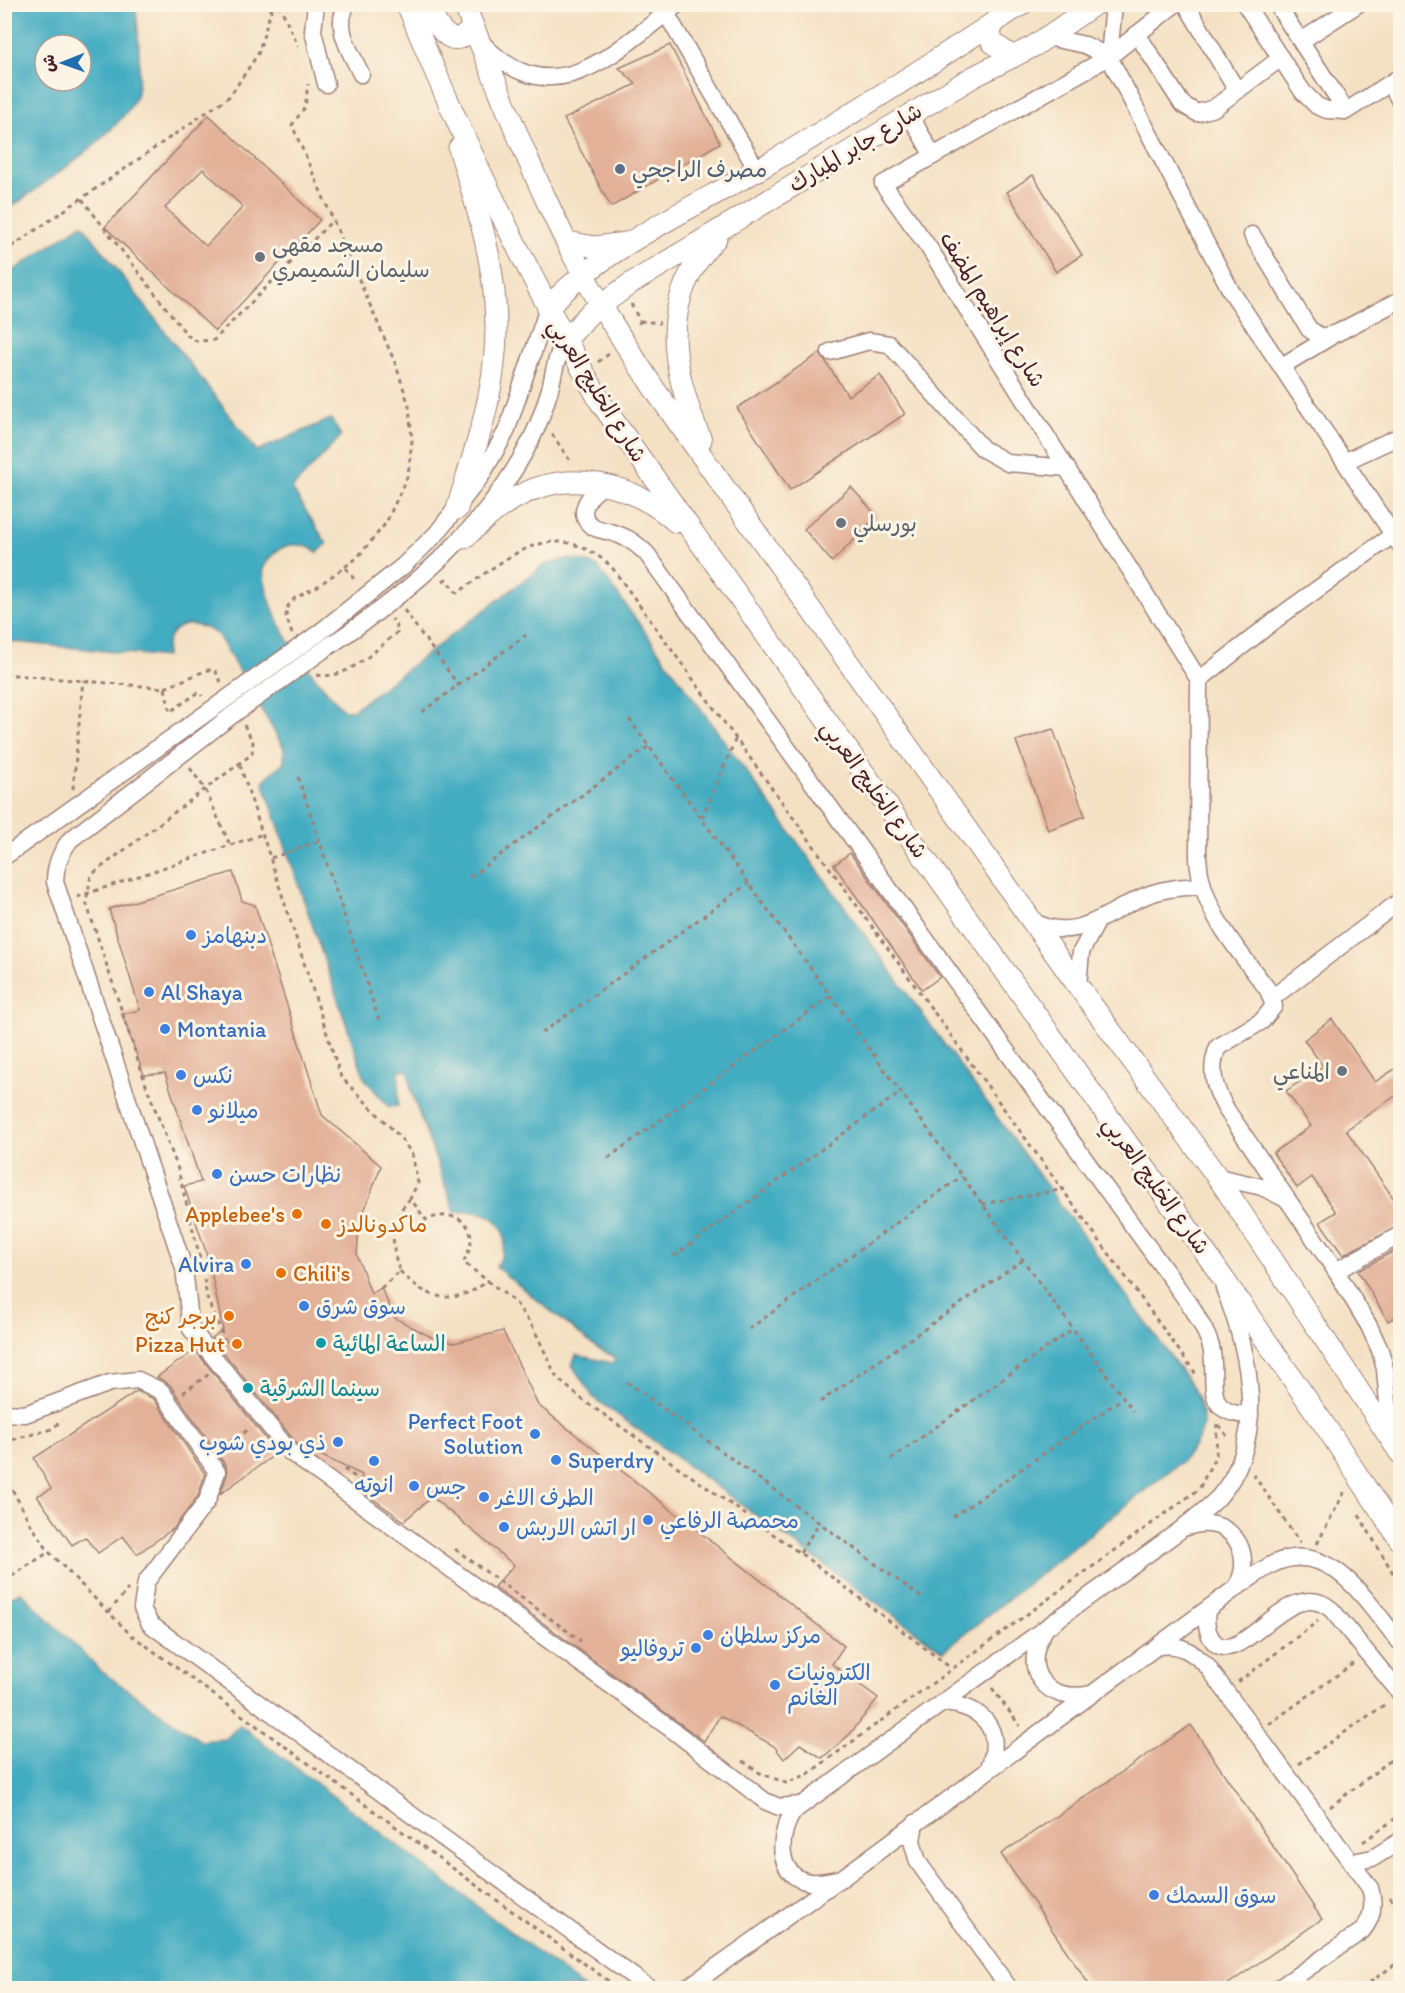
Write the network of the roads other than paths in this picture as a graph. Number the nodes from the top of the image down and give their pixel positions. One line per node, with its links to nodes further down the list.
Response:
1 (316, 4): 25 (street)
2 (347, 4): 22 (street)
3 (464, 4): 15 (main road)
4 (1022, 4): 14 (main road, شارع جابر المبارك)
5 (1095, 4): 17 (main road, شارع جابر المبارك)
6 (1114, 4): 20 (street)
7 (1175, 4): 16 (street, شارع إبراهيم المضف)
8 (1186, 4): 26 (street)
9 (1245, 4): 21 (street)
10 (1358, 4): 18 (street)
11 (411, 5): 15 (main road); 23 (main road, شارع الخليج العربي)
12 (1278, 7): 18 (street)
13 (672, 9): 15 (street); 31 (street)
14 (996, 21): 19 (main road); 31 (main road, شارع جابر المبارك)
15 (476, 34): 35 (main road)
16 (1137, 34): 20 (street, شارع إبراهيم المضف); 26 (street)
17 (1047, 37): 19 (main road, شارع جابر المبارك); 20 (street)
18 (1301, 41): 28 (street)
19 (1012, 57): 29 (main road, شارع جابر المبارك)
20 (1109, 57): 30 (street, شارع إبراهيم المضف); 43 (street)
21 (1281, 58): 26 (street); 28 (street)
22 (361, 74)
23 (437, 78): 39 (main road, شارع الخليج العربي); 49 (main road)
24 (1396, 80): 27 (street); 28 (street)
25 (326, 84)
26 (1237, 91)
27 (1401, 102)
28 (1346, 111)
29 (910, 115): 30 (street); 32 (main road, شارع جابر المبارك)
30 (933, 156): 46 (street, شارع إبراهيم المضف)
31 (757, 170): 34 (main road, شارع جابر المبارك)
32 (735, 218): 38 (main road, شارع جابر المبارك); 47 (main road)
33 (1252, 236): 40 (street)
34 (635, 241): 35 (main road); 36 (main road, شارع جابر المبارك)
35 (567, 242): 36 (main road)
36 (584, 275): 38 (main road); 39 (main road, شارع جابر المبارك)
37 (1401, 300): 40 (street)
38 (600, 304): 41 (main road, شارع جابر المبارك); 47 (main road)
39 (548, 308): 41 (main road, شارع الخليج العربي); 49 (street)
40 (1330, 337): 43 (street)
41 (565, 341): 50 (street); 52 (main road, شارع الخليج العربي)
42 (830, 352): 46 (street)
43 (1282, 366): 45 (street)
44 (1401, 436): 45 (street)
45 (1346, 461): 51 (street)
46 (1066, 468): 54 (street, شارع إبراهيم المضف)
47 (718, 478): 59 (main road)
48 (605, 486): 50 (main road); 52 (main road); 70 (street)
49 (457, 509): 53 (street)
50 (464, 538): 53 (street)
51 (1397, 540): 54 (street)
52 (714, 564): 66 (main road, شارع الخليج العربي)
53 (324, 640): 55 (street, bridge)
54 (1200, 680): 57 (street)
55 (226, 709): 56 (street); 83 (street)
56 (4, 857)
57 (1202, 886): 60 (street); 62 (street)
58 (1401, 901): 62 (street)
59 (1032, 921): 60 (street); 61 (main road)
60 (1096, 924): 61 (street)
61 (1078, 986): 63 (main road)
62 (1272, 998): 64 (street)
63 (1218, 1178): 64 (street); 71 (main road)
64 (1287, 1199): 67 (street)
65 (1401, 1234): 67 (street)
66 (1209, 1258): 70 (street); 73 (main road, شارع الخليج العربي)
67 (1336, 1271): 68 (street)
68 (1393, 1371): 71 (street)
69 (4, 1413): 88 (street)
70 (1250, 1416): 72 (street)
71 (1396, 1445)
72 (1179, 1531): 74 (street); 76 (street)
73 (1401, 1540)
74 (1236, 1588): 75 (street); 77 (street)
75 (1207, 1611): 78 (street); 80 (street)
76 (1044, 1630): 79 (street); 81 (street)
77 (1401, 1642)
78 (1159, 1646): 79 (street); 86 (street)
79 (1093, 1693): 82 (street)
80 (1400, 1693)
81 (943, 1703): 82 (street); 83 (street)
82 (988, 1770): 84 (street)
83 (800, 1805): 87 (street)
84 (915, 1823): 87 (street); 90 (street)
85 (1401, 1841): 86 (street)
86 (1349, 1858): 91 (street)
87 (842, 1878): 89 (street)
88 (649, 1989)
89 (687, 1989)
90 (1009, 1989)
91 (1279, 1989)

